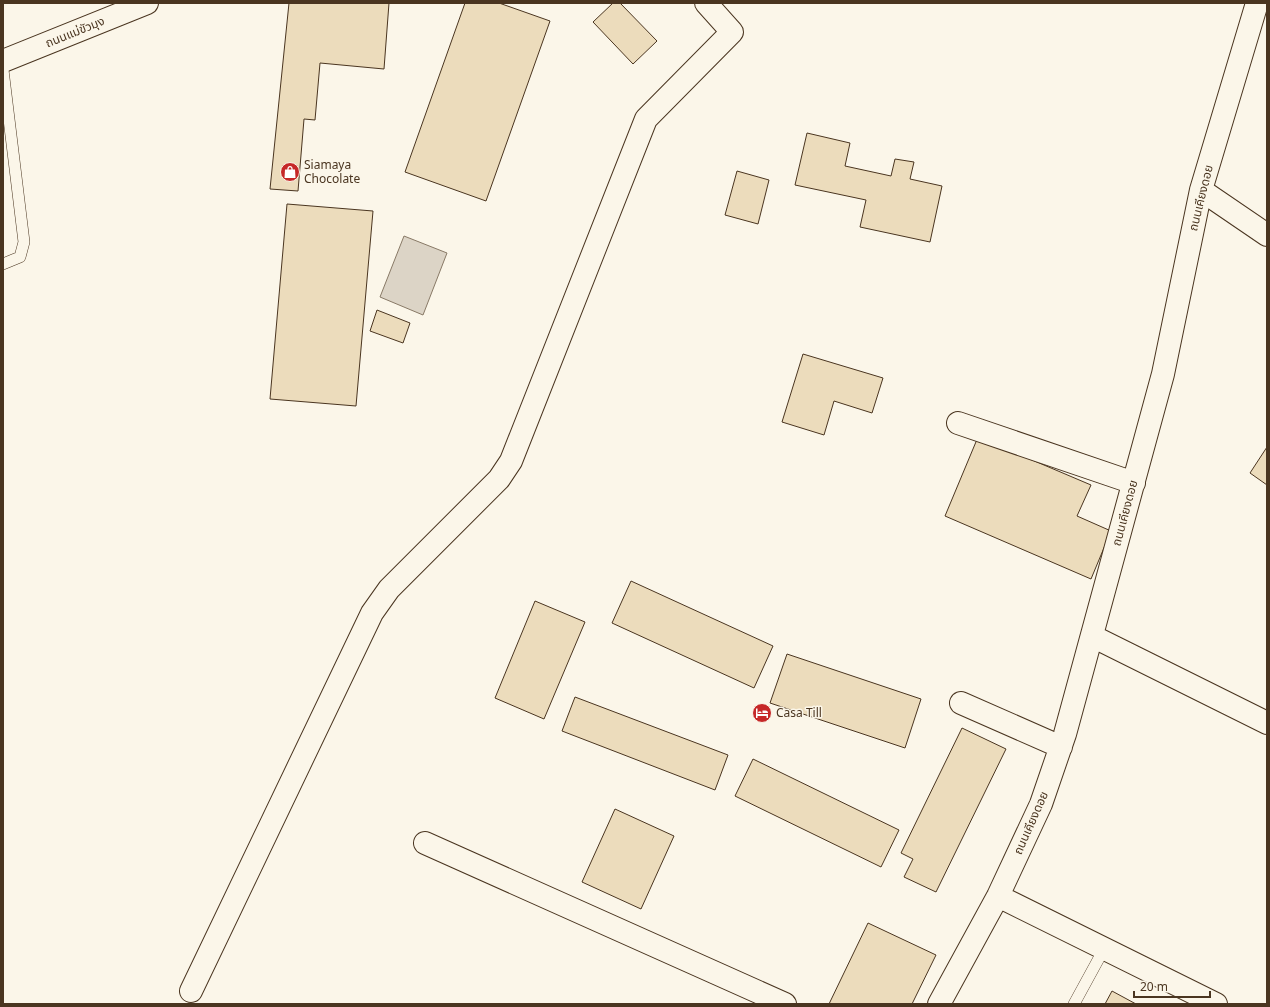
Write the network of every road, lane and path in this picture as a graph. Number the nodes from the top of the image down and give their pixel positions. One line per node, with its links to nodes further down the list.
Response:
1 (147, 3): 4 (street, ถนนแม่ขัวมุง)
2 (706, 3): 18 (street)
3 (1258, 3): 6 (street, ถนนเคียงดอย)
4 (3, 61)
5 (3, 70): 8 (lane)
6 (1201, 190): 7 (street); 10 (street, ถนนเคียงดอย)
7 (1267, 235)
8 (3, 264)
9 (958, 423): 10 (street)
10 (1134, 483): 11 (street, ถนนเคียงดอย)
11 (1092, 636): 13 (street); 14 (street, ถนนเคียงดอย)
12 (961, 703): 14 (street)
13 (1267, 723)
14 (1061, 747): 16 (street, ถนนเคียงดอย)
15 (426, 843): 19 (street)
16 (998, 896): 17 (street); 20 (street, ถนนเคียงดอย)
17 (1104, 949): 21 (lane); 22 (street)
18 (191, 990)
19 (785, 1004)
20 (939, 1004)
21 (1074, 1004)
22 (1216, 1004)

